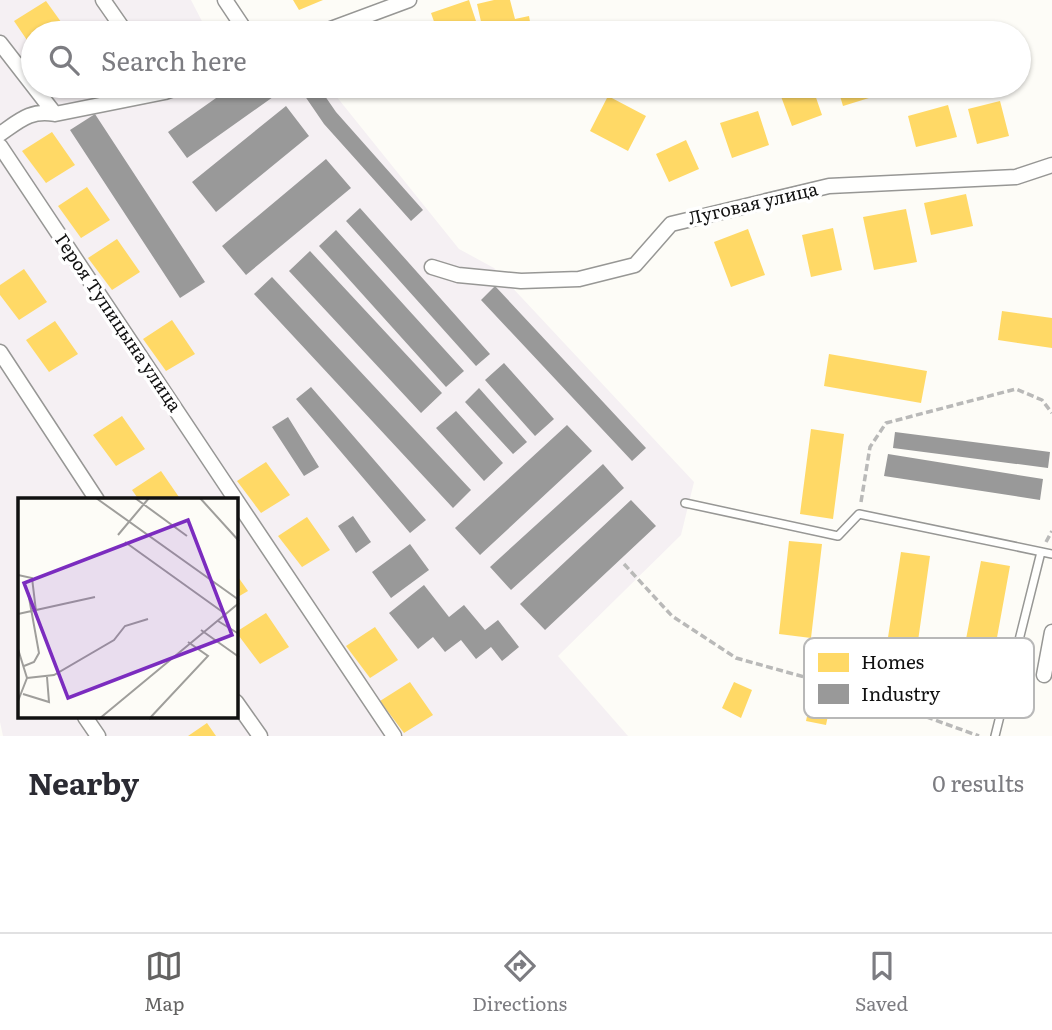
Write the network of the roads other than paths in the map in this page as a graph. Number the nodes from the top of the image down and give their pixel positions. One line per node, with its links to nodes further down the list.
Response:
1 (103, 0): 4 (street)
2 (225, 0): 5 (street)
3 (409, 0): 6 (street)
4 (118, 21)
5 (239, 21)
6 (352, 21)
7 (0, 43): 8 (street)
8 (21, 70)
9 (43, 98): 11 (street)
10 (124, 98): 11 (street)
11 (55, 114): 12 (street)
12 (0, 135)
13 (0, 146): 18 (street, Героя Тупицына улица)
14 (1052, 165): 15 (street, Луговая улица)
15 (432, 267)
16 (0, 352): 17 (street)
17 (96, 498)
18 (235, 498)
19 (238, 503): 31 (street, Героя Тупицына улица)
20 (685, 503): 21 (lane)
21 (1041, 552): 22 (lane); 24 (lane)
22 (1052, 554)
23 (1052, 632): 25 (street)
24 (1020, 638)
25 (1044, 675)
26 (238, 705): 30 (street)
27 (86, 718): 29 (street)
28 (1000, 718): 32 (lane)
29 (97, 736)
30 (260, 736)
31 (394, 736)
32 (995, 736)

